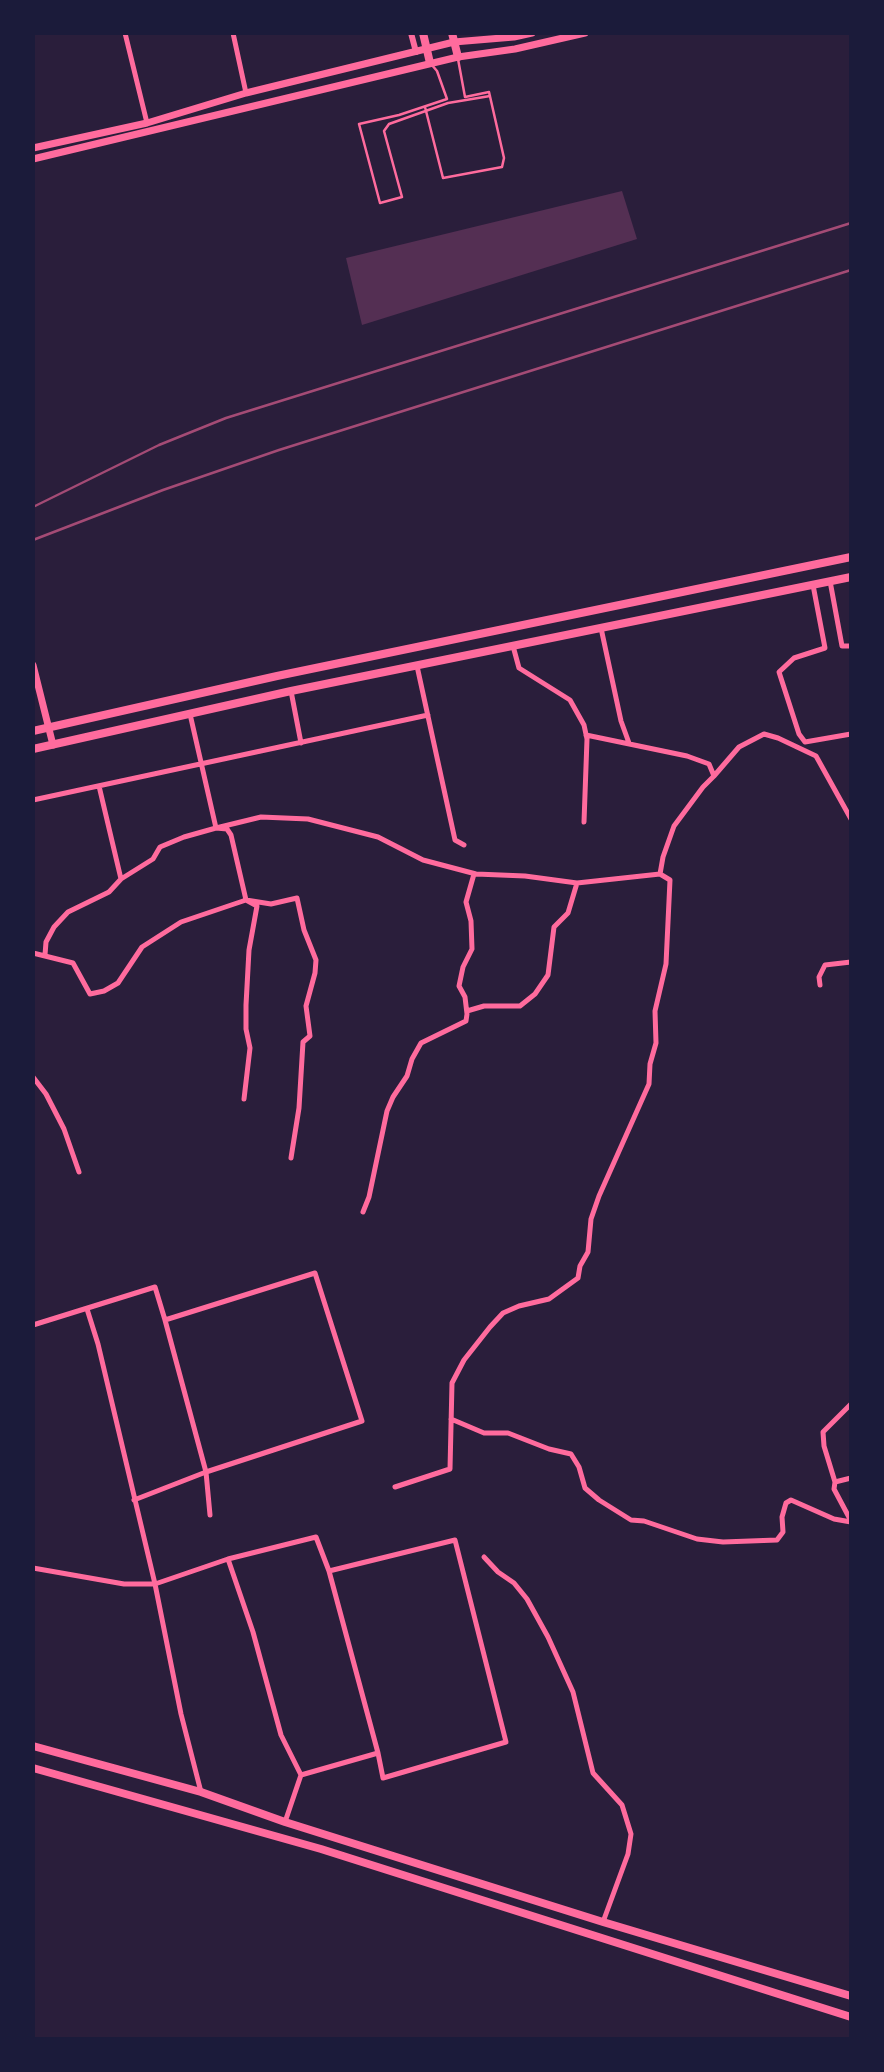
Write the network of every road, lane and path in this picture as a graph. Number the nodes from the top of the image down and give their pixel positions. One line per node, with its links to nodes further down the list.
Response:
1 (125, 33): 17 (street)
2 (233, 33): 13 (street)
3 (411, 33): 10 (street)
4 (423, 33): 9 (main road)
5 (532, 33): 7 (main road)
6 (584, 33): 11 (main road)
7 (466, 37): 8 (main road)
8 (453, 38): 9 (main road); 11 (main road)
9 (427, 49): 10 (main road); 12 (main road)
10 (416, 52): 13 (main road)
11 (458, 57): 12 (main road); 14 (lane)
12 (430, 63): 15 (lane); 19 (main road)
13 (246, 93): 17 (main road)
14 (490, 96): 16 (lane); 16 (lane)
15 (425, 107): 16 (lane); 16 (lane)
16 (426, 112)
17 (147, 122): 18 (main road)
18 (33, 148)
19 (33, 159)
20 (851, 557): 33 (main road)
21 (851, 577): 22 (main road)
22 (830, 581): 23 (main road); 26 (street)
23 (813, 585): 24 (main road); 27 (street)
24 (601, 628): 25 (main road); 38 (street)
25 (513, 646): 29 (main road); 36 (street)
26 (848, 646): 27 (street)
27 (825, 648): 35 (street)
28 (33, 666): 33 (main road)
29 (417, 666): 30 (main road); 32 (street)
30 (291, 691): 31 (main road); 37 (street)
31 (190, 714): 39 (main road); 41 (street)
32 (428, 715): 37 (street); 48 (street)
33 (49, 728): 34 (main road); 39 (main road)
34 (33, 731)
35 (851, 734)
36 (586, 735): 38 (street); 46 (street)
37 (301, 743): 41 (street)
38 (629, 743): 42 (street)
39 (53, 744): 40 (main road)
40 (33, 749)
41 (201, 764): 43 (street); 47 (street)
42 (714, 776): 45 (street); 50 (street)
43 (99, 786): 44 (street); 51 (street)
44 (33, 800)
45 (851, 819)
46 (584, 822)
47 (216, 828): 49 (street); 51 (street); 53 (street)
48 (464, 845)
49 (474, 874): 52 (street); 58 (street)
50 (660, 874): 52 (street); 68 (street)
51 (121, 879): 55 (street)
52 (577, 883): 58 (street)
53 (246, 900): 55 (street); 60 (street); 61 (street)
54 (33, 953): 55 (street)
55 (45, 955)
56 (851, 962): 57 (street)
57 (820, 985)
58 (467, 1011): 63 (street)
59 (33, 1077): 62 (street)
60 (244, 1099)
61 (291, 1158)
62 (79, 1172)
63 (363, 1212)
64 (87, 1309): 65 (street); 66 (street); 73 (street)
65 (165, 1320): 69 (street); 69 (street)
66 (33, 1325)
67 (851, 1404): 71 (street)
68 (451, 1419): 72 (street); 75 (street)
69 (206, 1472): 73 (street); 74 (street)
70 (851, 1478): 71 (street)
71 (835, 1482): 75 (street)
72 (395, 1487)
73 (134, 1500): 80 (street)
74 (210, 1515)
75 (851, 1522)
76 (484, 1557): 87 (street)
77 (228, 1559): 79 (street); 80 (street); 84 (street)
78 (33, 1568): 80 (street)
79 (329, 1571): 82 (street); 82 (street)
80 (155, 1584): 85 (street)
81 (33, 1746): 85 (main road)
82 (378, 1753): 84 (street)
83 (33, 1768): 89 (main road)
84 (301, 1775): 86 (street)
85 (201, 1792): 86 (main road)
86 (285, 1822): 87 (main road)
87 (603, 1923): 88 (main road)
88 (851, 1996)
89 (851, 2017)

